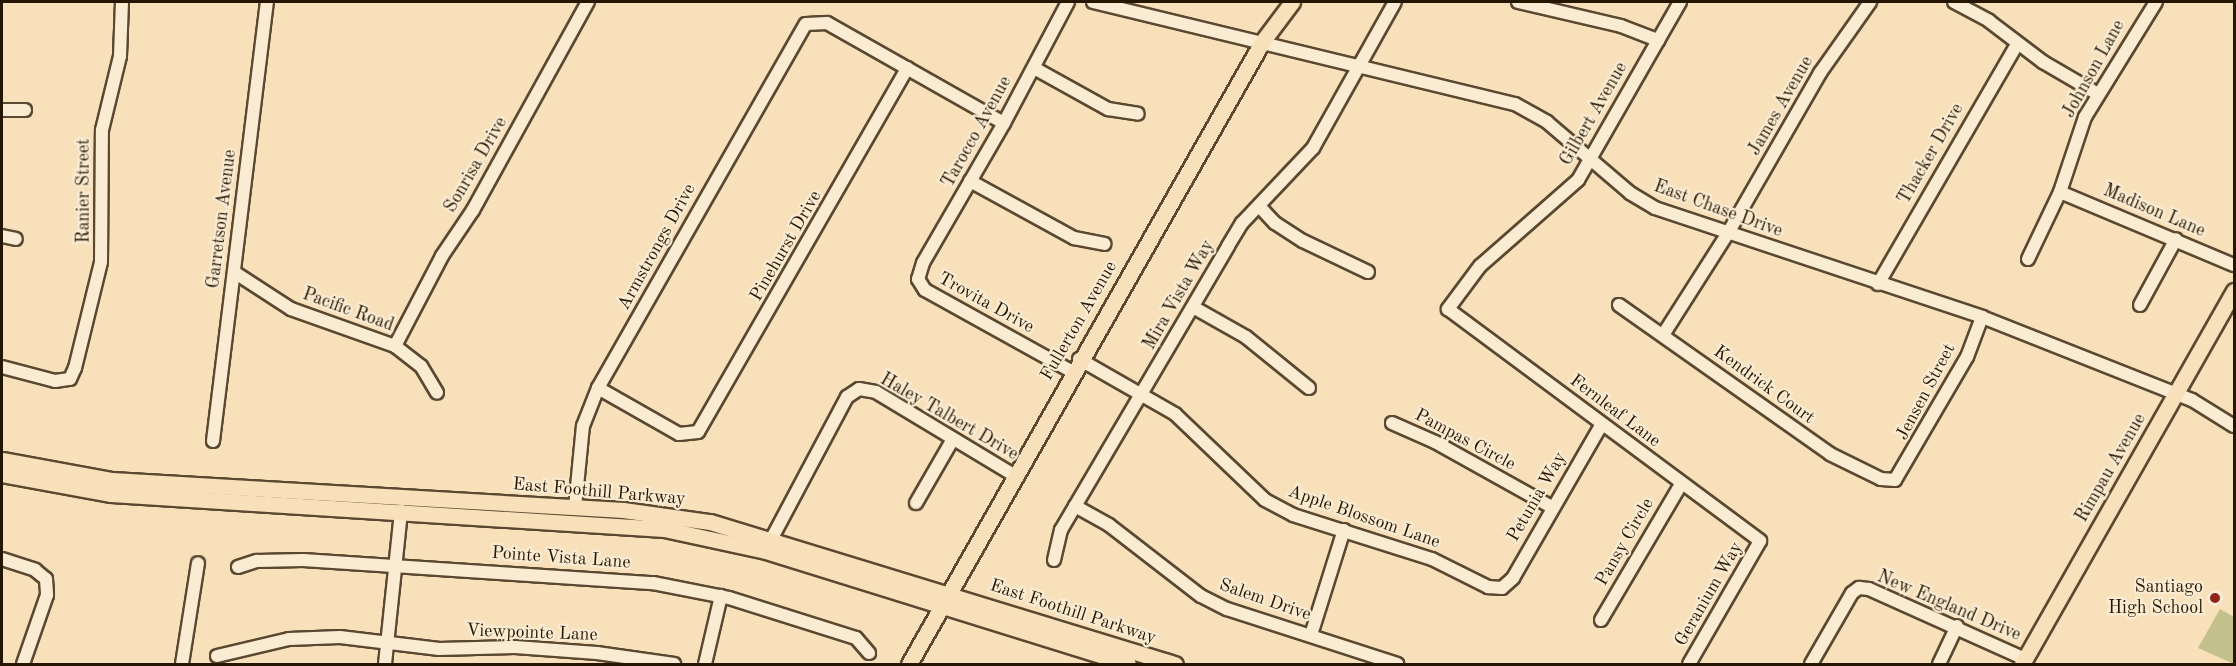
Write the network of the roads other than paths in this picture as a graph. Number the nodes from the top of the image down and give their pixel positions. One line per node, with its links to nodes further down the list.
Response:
1 (122, 2): 48 (street, Ranier Street)
2 (267, 2): 35 (street, Garretson Avenue)
3 (588, 2): 46 (street, Sonrisa Drive)
4 (1068, 2): 18 (street, Tarocco Avenue)
5 (1093, 2): 14 (street, East Chase Drive)
6 (1292, 2): 14 (main road, Fullerton Avenue)
7 (1395, 2): 16 (street, Mira Vista Way)
8 (1518, 2): 13 (street)
9 (1680, 2): 13 (street, Gilbert Avenue)
10 (1870, 2): 28 (street, James Avenue)
11 (1954, 2): 15 (street)
12 (2156, 2): 19 (street, Johnson Lane)
13 (1658, 40): 24 (street, Gilbert Avenue)
14 (1262, 42): 16 (street, East Chase Drive); 47 (main road, Fullerton Avenue)
15 (2017, 44): 19 (street); 38 (street, Thacker Drive)
16 (1359, 63): 24 (street, East Chase Drive); 27 (street, Mira Vista Way)
17 (907, 68): 23 (street); 49 (street, Pinehurst Drive); 49 (street, Armstrongs Drive)
18 (1034, 68): 22 (street); 23 (street, Tarocco Avenue)
19 (2098, 94): 26 (street, Johnson Lane)
20 (2, 110): 21 (street)
21 (25, 110)
22 (1138, 114)
23 (1004, 123): 25 (street, Tarocco Avenue)
24 (1589, 158): 28 (street, East Chase Drive); 43 (street, Gilbert Avenue)
25 (970, 181): 32 (street); 37 (street, Tarocco Avenue)
26 (2060, 192): 31 (street, Madison Lane); 33 (street, Johnson Lane)
27 (1259, 206): 36 (street); 42 (street, Mira Vista Way)
28 (1728, 233): 38 (street, East Chase Drive); 45 (street, James Avenue)
29 (2, 236): 30 (street)
30 (16, 239)
31 (2176, 240): 34 (street, Madison Lane); 41 (street)
32 (1104, 243)
33 (2028, 259)
34 (2235, 265)
35 (234, 272): 46 (street, Pacific Road); 58 (street, Garretson Avenue)
36 (1368, 272)
37 (918, 279): 47 (street, Trovita Drive)
38 (1878, 284): 44 (street, East Chase Drive)
39 (2235, 291): 52 (main road, Rimpau Avenue)
40 (1618, 305): 45 (street, Kendrick Court)
41 (2140, 305)
42 (1193, 307): 50 (street); 53 (street, Mira Vista Way)
43 (1448, 309): 55 (street, Fernleaf Lane)
44 (1982, 317): 52 (street, East Chase Drive); 62 (street, Jensen Street)
45 (1663, 335): 62 (street, Kendrick Court)
46 (395, 346): 51 (street, Pacific Road)
47 (1076, 365): 53 (street, Apple Blossom Lane); 61 (main road, Fullerton Avenue)
48 (3, 370)
49 (598, 388): 66 (street, Armstrongs Drive)
50 (1309, 388)
51 (437, 393)
52 (2176, 394): 56 (street, East Chase Drive); 86 (main road, Rimpau Avenue)
53 (1141, 396): 65 (street, Mira Vista Way); 69 (street, Apple Blossom Lane)
54 (1392, 423): 67 (street, Pampas Circle)
55 (1602, 424): 63 (street, Fernleaf Lane); 67 (street, Petunia Way)
56 (2235, 426)
57 (953, 439): 61 (street, Haley Talbert Drive); 64 (street); 70 (street, Haley Talbert Drive)
58 (213, 441)
59 (2, 460): 66 (main road, East Foothill Parkway)
60 (2, 474): 68 (main road, East Foothill Parkway)
61 (1015, 476): 79 (main road, Fullerton Avenue)
62 (1895, 480)
63 (1681, 483): 71 (street, Fernleaf Lane); 80 (street, Pansy Circle)
64 (916, 503)
65 (1075, 506): 73 (street, Mira Vista Way); 82 (street, Salem Drive)
66 (575, 507): 70 (main road, East Foothill Parkway)
67 (1552, 507): 77 (street, Petunia Way)
68 (401, 511): 75 (street); 79 (main road, East Foothill Parkway)
69 (1344, 530): 77 (street, Apple Blossom Lane); 82 (street)
70 (772, 538): 79 (main road, East Foothill Parkway)
71 (1760, 541): 96 (street, Geranium Way)
72 (2, 559): 87 (street)
73 (1054, 560)
74 (198, 563): 88 (street)
75 (398, 565): 76 (street, Pointe Vista Lane); 78 (street, Pointe Vista Lane); 83 (street)
76 (238, 567)
77 (1502, 588)
78 (721, 596): 84 (street, Pointe Vista Lane); 91 (street)
79 (946, 600): 92 (main road, Fullerton Avenue); 93 (main road, East Foothill Parkway); 94 (main road, East Foothill Parkway)
80 (1601, 620)
81 (1957, 626): 86 (street, New England Drive); 97 (street, New England Drive); 98 (street)
82 (1311, 635): 95 (street, Salem Drive)
83 (389, 643): 85 (street, Viewpointe Lane); 89 (street); 90 (street, Viewpointe Lane)
84 (868, 653)
85 (217, 656)
86 (2024, 662)
87 (23, 664)
88 (182, 664)
89 (386, 664)
90 (674, 664)
91 (705, 664)
92 (909, 664)
93 (1128, 664)
94 (1175, 664)
95 (1397, 664)
96 (1689, 664)
97 (1811, 664)
98 (1939, 664)

